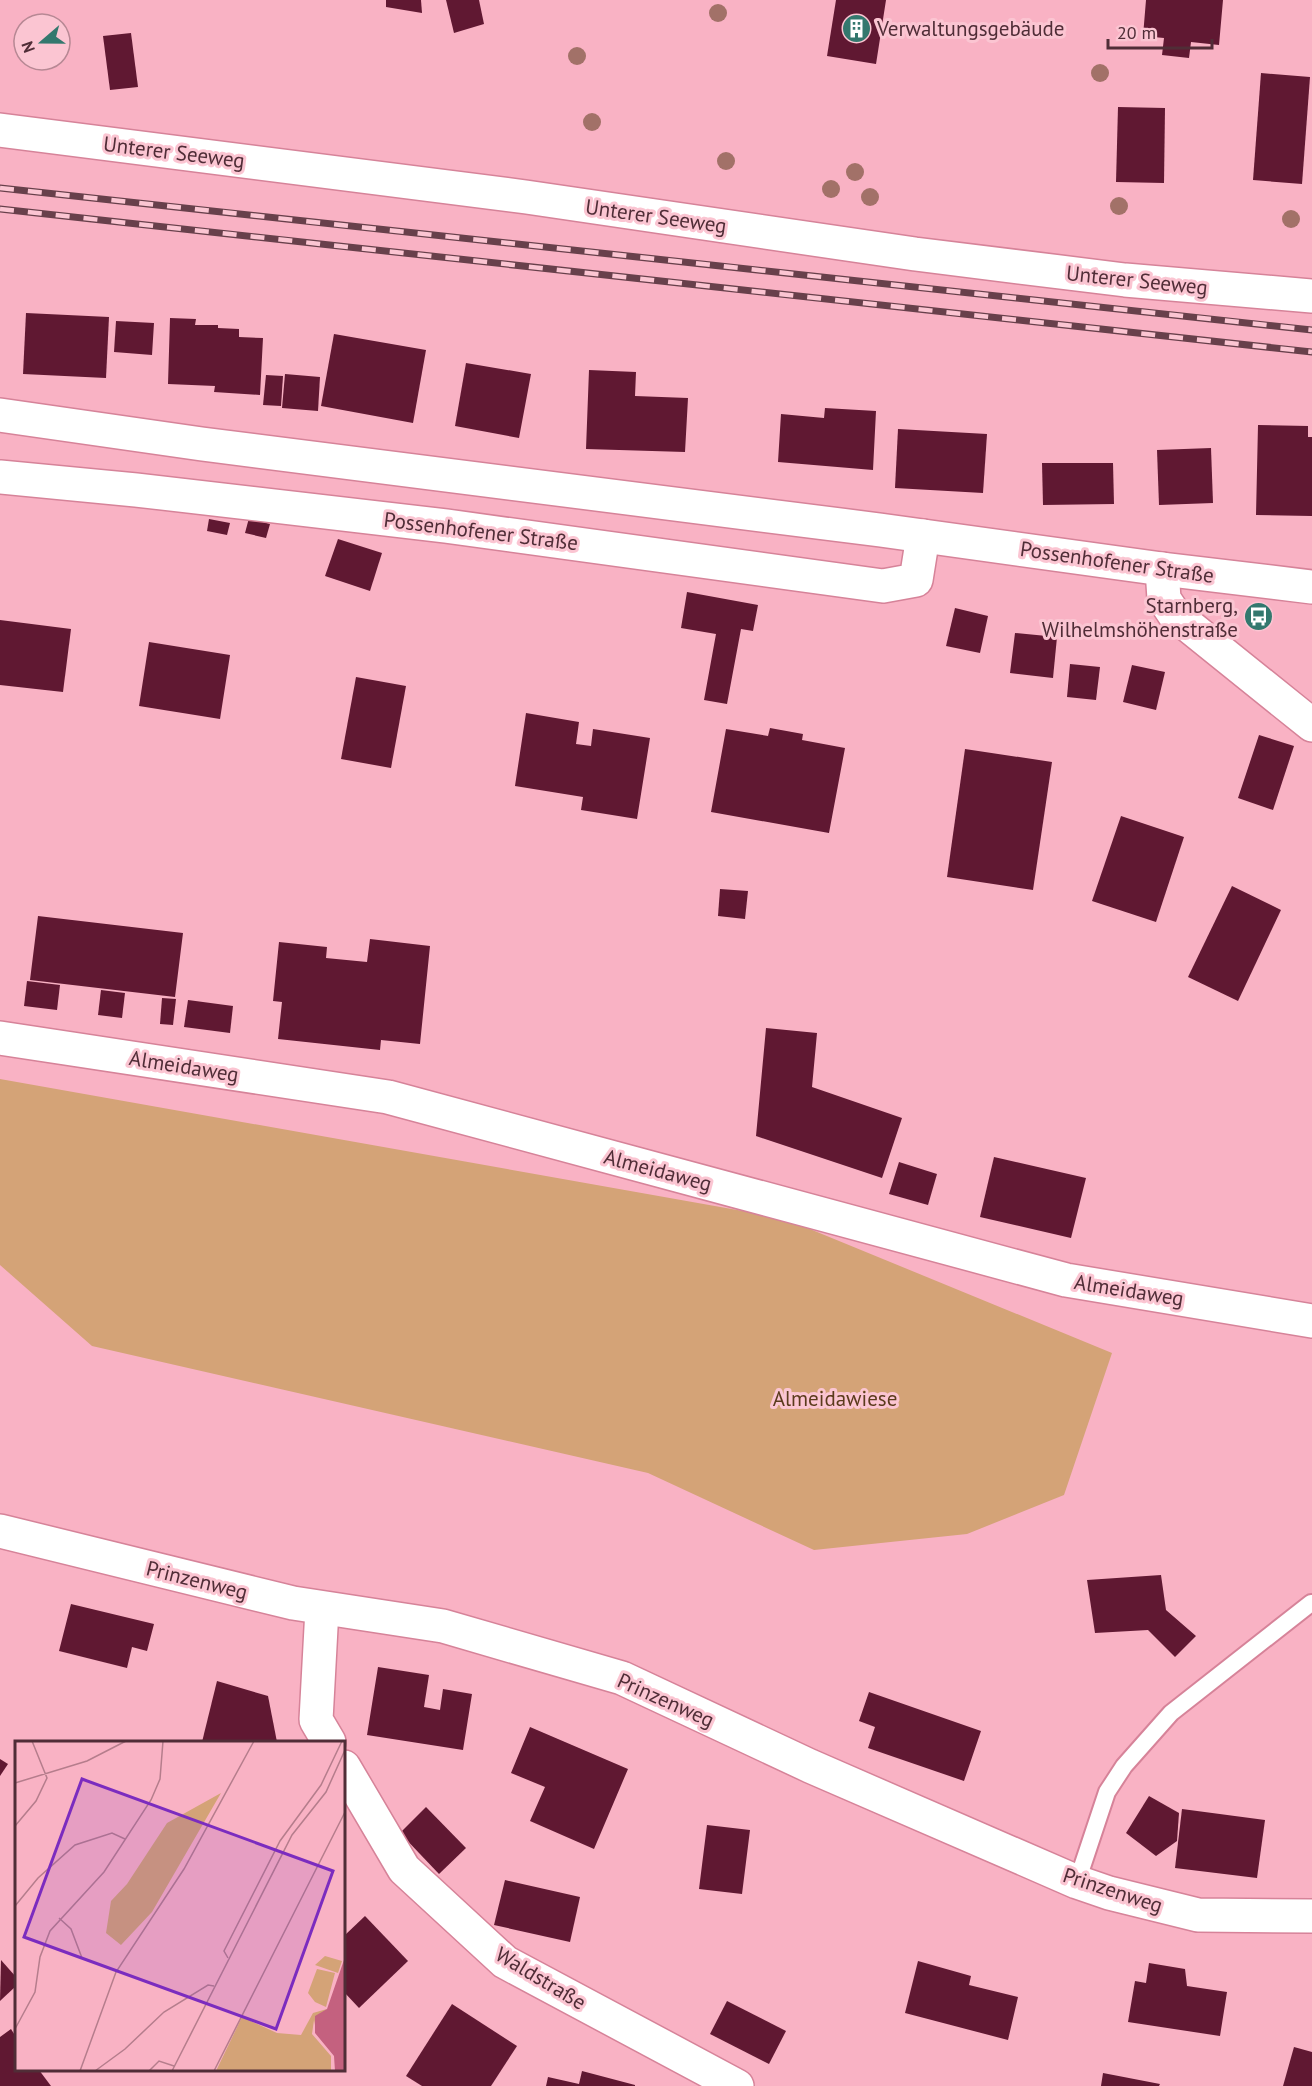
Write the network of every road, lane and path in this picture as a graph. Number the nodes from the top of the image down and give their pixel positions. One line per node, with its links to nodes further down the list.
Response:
1 (0, 130): 2 (street, Unterer Seeweg)
2 (1312, 296)
3 (0, 415): 5 (street, Possenhofener Straße)
4 (0, 477): 5 (street, Possenhofener Straße)
5 (923, 536): 6 (street, Possenhofener Straße)
6 (1162, 569): 7 (street, Possenhofener Straße); 8 (street)
7 (1312, 587)
8 (1312, 725)
9 (0, 1038): 10 (street, Almeidaweg)
10 (1312, 1321)
11 (0, 1531): 13 (street, Prinzenweg)
12 (1311, 1603): 16 (lane)
13 (321, 1609): 14 (street); 16 (street, Prinzenweg)
14 (328, 1741)
15 (345, 1769): 18 (street, Waldstraße)
16 (1077, 1882): 17 (street, Prinzenweg)
17 (1312, 1916)
18 (737, 2086)

